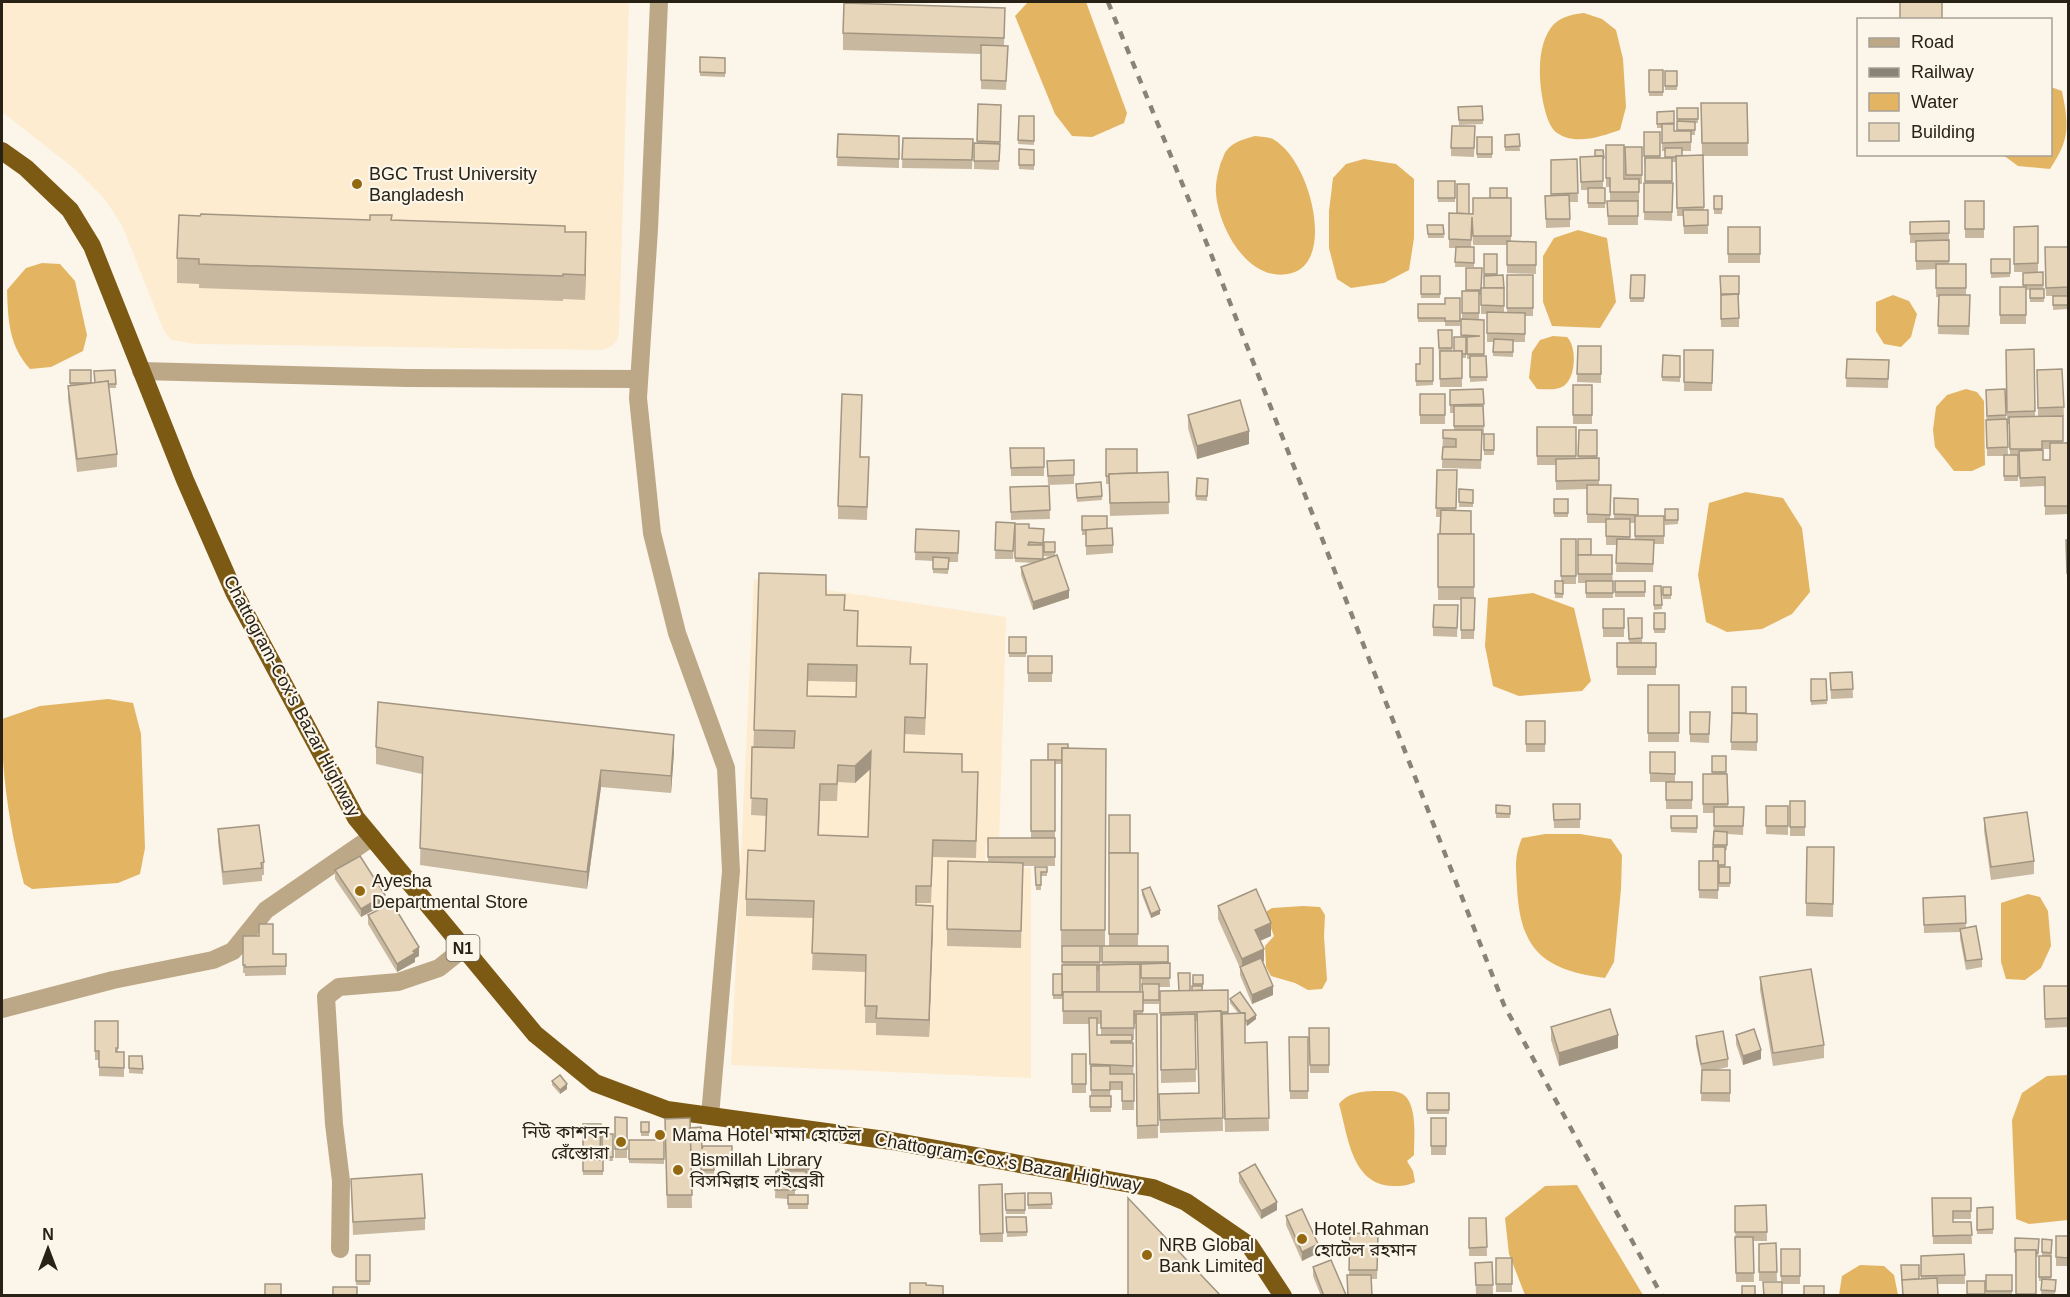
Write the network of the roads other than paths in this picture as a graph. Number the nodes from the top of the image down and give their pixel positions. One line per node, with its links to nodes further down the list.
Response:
1 (659, 2): 4 (street)
2 (2, 150): 3 (highway, Chattogram-Cox's Bazar Highway / N1)
3 (141, 371): 4 (street); 5 (highway, Chattogram-Cox's Bazar Highway / N1)
4 (639, 379): 8 (street)
5 (372, 837): 6 (highway, Chattogram-Cox's Bazar Highway / N1); 7 (street)
6 (464, 948): 8 (highway, Chattogram-Cox's Bazar Highway / N1); 9 (street)
7 (2, 1009)
8 (710, 1116): 10 (highway, Chattogram-Cox's Bazar Highway / N1)
9 (339, 1249)
10 (1283, 1296)

